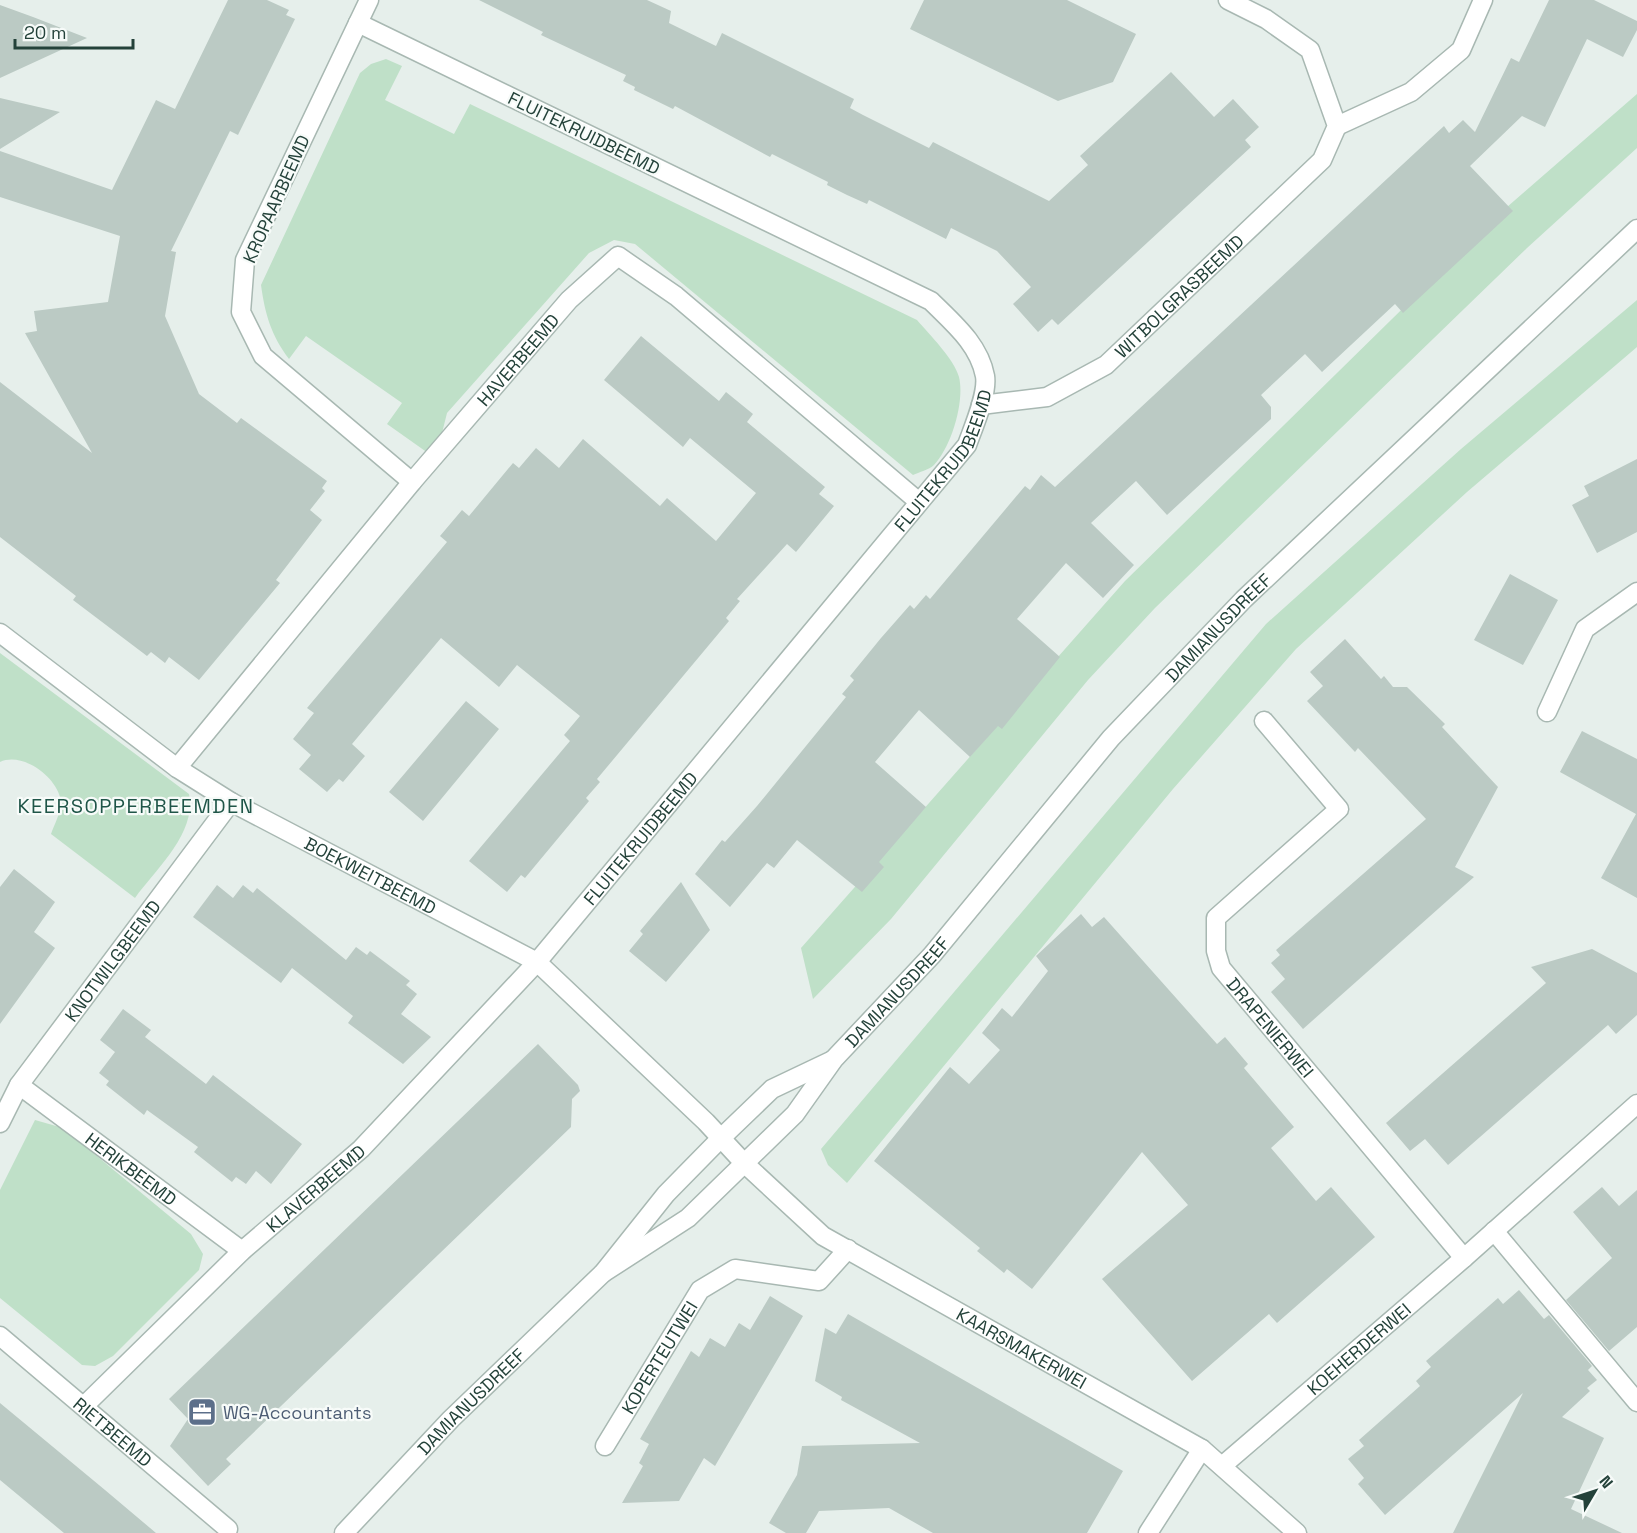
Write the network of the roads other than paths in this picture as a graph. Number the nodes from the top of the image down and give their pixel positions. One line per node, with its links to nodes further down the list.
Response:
1 (369, 0): 4 (street, KROPAARBEEMD)
2 (1228, 0): 5 (street)
3 (1483, 0): 5 (street)
4 (358, 23): 7 (street, FLUITEKRUIDBEEMD); 8 (street, KROPAARBEEMD)
5 (1336, 126): 7 (street, WITBOLGRASBEEMD)
6 (1637, 229): 17 (street, DAMIANUSDREEF)
7 (981, 405): 9 (street, FLUITEKRUIDBEEMD)
8 (412, 482): 9 (street, HAVERBEEMD); 14 (street, HAVERBEEMD)
9 (919, 502): 16 (street, FLUITEKRUIDBEEMD)
10 (1637, 592): 12 (street)
11 (0, 633): 14 (street, BOEKWEITBEEMD)
12 (1547, 712)
13 (1264, 721): 26 (street, DRAPENIERWEI)
14 (177, 768): 15 (street, BOEKWEITBEEMD)
15 (231, 802): 16 (street, BOEKWEITBEEMD); 18 (street, KNOTWILGBEEMD)
16 (537, 962): 21 (street, BOEKWEITBEEMD); 25 (street, KLAVERBEEMD)
17 (834, 1059): 21 (street, DAMIANUSDREEF); 22 (street, DAMIANUSDREEF)
18 (19, 1085): 20 (street, KNOTWILGBEEMD); 25 (street, HERIKBEEMD)
19 (1637, 1104): 23 (street, KOEHERDERWEI)
20 (0, 1124)
21 (720, 1139): 22 (street, BOEKWEITBEEMD); 27 (street, DAMIANUSDREEF)
22 (744, 1163): 24 (street, KAARSMAKERWEI); 27 (street, DAMIANUSDREEF)
23 (1494, 1231): 26 (street, KOEHERDERWEI); 29 (street)
24 (848, 1249): 31 (street, KOPERTEUTWEI); 32 (street, KAARSMAKERWEI)
25 (242, 1251): 30 (street, KLAVERBEEMD)
26 (1464, 1258): 33 (street, KOEHERDERWEI)
27 (603, 1273): 35 (street, DAMIANUSDREEF)
28 (0, 1336): 30 (street, RIETBEEMD)
29 (1637, 1402)
30 (84, 1406): 34 (street, RIETBEEMD)
31 (605, 1446)
32 (1202, 1449): 33 (street, KAARSMAKERWEI); 36 (street)
33 (1222, 1466): 37 (street, KAARSMAKERWEI)
34 (228, 1529)
35 (344, 1533)
36 (1148, 1533)
37 (1297, 1533)

